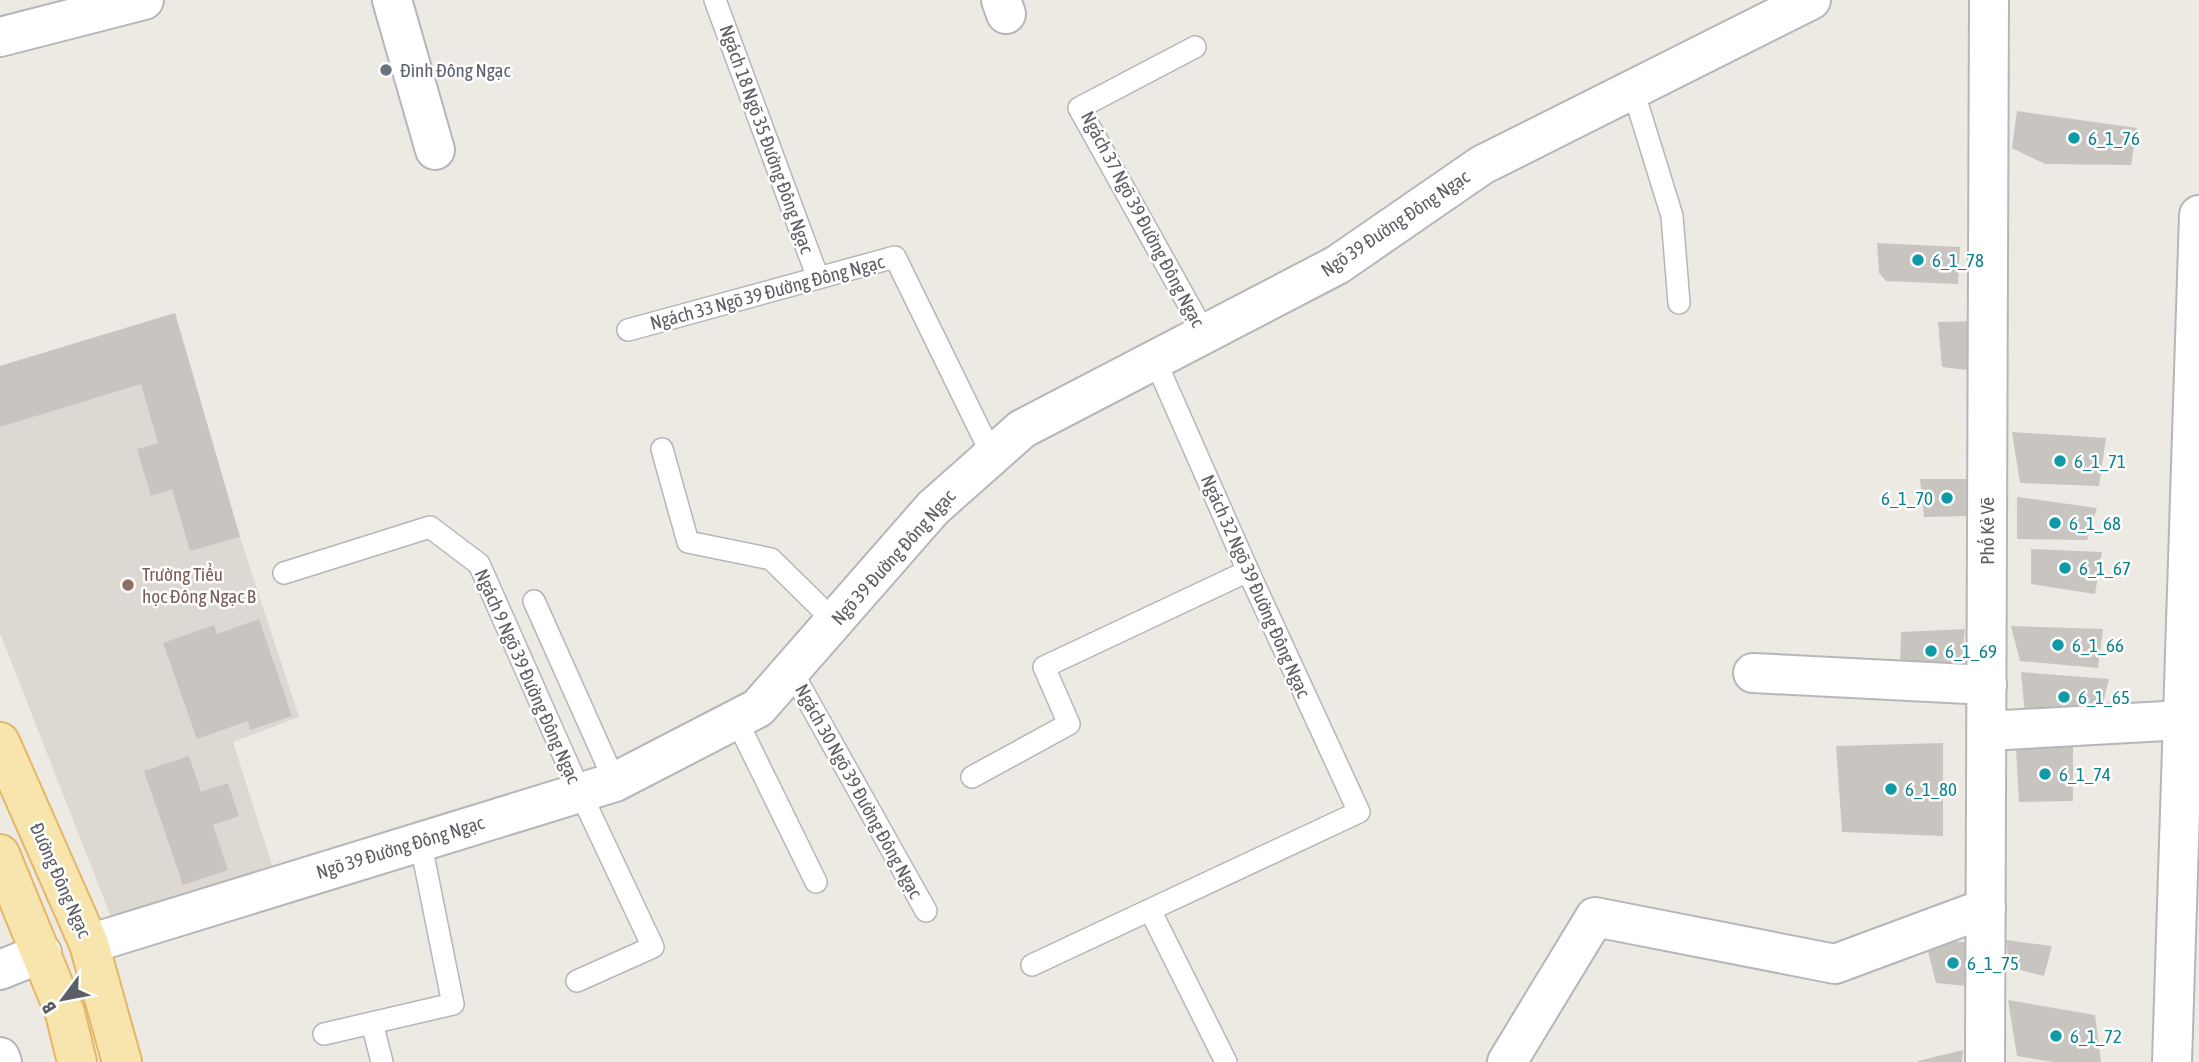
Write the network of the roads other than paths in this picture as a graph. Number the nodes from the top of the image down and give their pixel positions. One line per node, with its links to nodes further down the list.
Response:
1 (144, 0): 6 (street)
2 (391, 0): 10 (street)
3 (715, 0): 13 (lane, Ngách 18 Ngõ 35 Đường Đông Ngạc)
4 (1811, 0): 9 (street, Ngõ 39 Đường Đông Ngạc)
5 (1989, 0): 26 (street, Phố Kẻ Vẽ)
6 (33, 14): 7 (street)
7 (0, 37)
8 (1195, 47): 16 (lane, Ngách 37 Ngõ 39 Đường Đông Ngạc)
9 (1633, 90): 14 (lane); 16 (street, Ngõ 39 Đường Đông Ngạc)
10 (435, 150)
11 (2199, 215): 12 (street)
12 (2198, 267): 28 (street)
13 (818, 278): 15 (lane, Ngách 33 Ngõ 39 Đường Đông Ngạc); 19 (lane, Ngách 33 Ngõ 39 Đường Đông Ngạc)
14 (1679, 303)
15 (628, 330)
16 (1205, 334): 17 (street, Ngõ 39 Đường Đông Ngạc)
17 (1154, 360): 19 (street, Ngõ 39 Đường Đông Ngạc); 20 (lane, Ngách 32 Ngõ 39 Đường Đông Ngạc)
18 (662, 449): 23 (lane)
19 (992, 456): 23 (street, Ngõ 39 Đường Đông Ngạc)
20 (1248, 571): 31 (lane); 37 (lane, Ngách 32 Ngõ 39 Đường Đông Ngạc)
21 (284, 573): 32 (lane, Ngách 9 Ngõ 39 Đường Đông Ngạc)
22 (534, 601): 32 (lane)
23 (834, 621): 24 (street, Ngõ 39 Đường Đông Ngạc)
24 (791, 670): 27 (street, Ngõ 39 Đường Đông Ngạc); 38 (lane, Ngách 30 Ngõ 39 Đường Đông Ngạc)
25 (1753, 673): 26 (street)
26 (1987, 685): 29 (street, Phố Kẻ Vẽ)
27 (736, 719): 32 (street, Ngõ 39 Đường Đông Ngạc); 35 (lane)
28 (2191, 721): 29 (street); 52 (street)
29 (1987, 730): 36 (street, Phố Kẻ Vẽ)
30 (0, 742): 39 (main road, Đường Đông Ngạc)
31 (972, 777)
32 (598, 787): 33 (street, Ngõ 39 Đường Đông Ngạc); 43 (lane)
33 (420, 841): 39 (street, Ngõ 39 Đường Đông Ngạc); 44 (lane)
34 (0, 854): 40 (main road)
35 (816, 882)
36 (1986, 908): 50 (street); 51 (street, Phố Kẻ Vẽ)
37 (1150, 909): 41 (lane); 49 (lane)
38 (926, 911)
39 (89, 944): 47 (main road, Đường Đông Ngạc)
40 (41, 953): 42 (street); 46 (main road)
41 (1032, 965)
42 (0, 970)
43 (577, 981)
44 (372, 1023): 45 (lane); 48 (lane)
45 (324, 1034)
46 (77, 1062)
47 (122, 1062)
48 (382, 1062)
49 (1226, 1062)
50 (1507, 1062)
51 (1985, 1062)
52 (2172, 1062)

